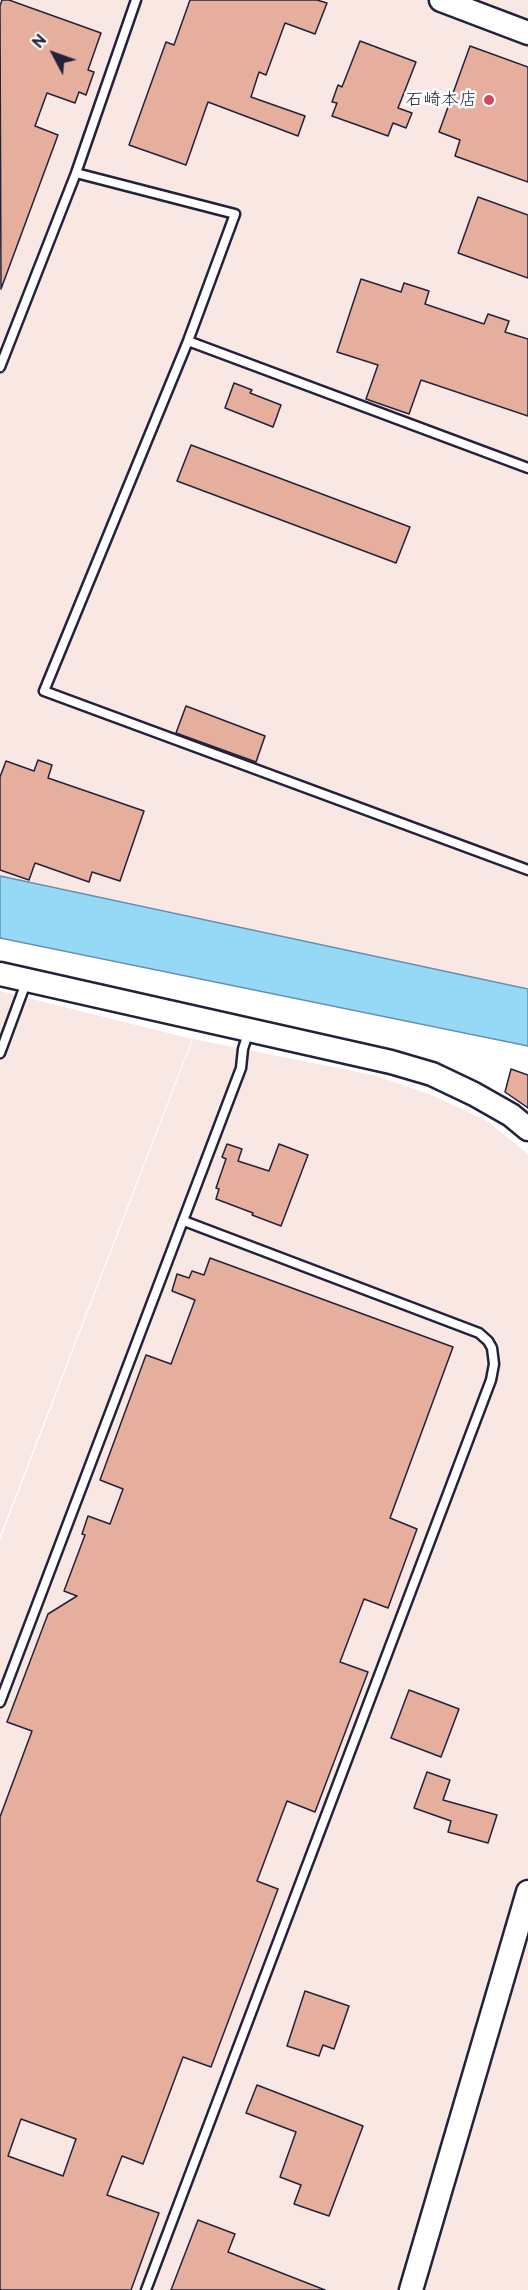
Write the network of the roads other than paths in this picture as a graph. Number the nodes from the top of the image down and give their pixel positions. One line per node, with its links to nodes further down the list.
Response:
1 (136, 0): 4 (lane)
2 (441, 0): 3 (street)
3 (528, 33)
4 (76, 173): 5 (lane); 6 (lane)
5 (188, 341): 7 (lane); 8 (lane)
6 (0, 367)
7 (528, 468)
8 (528, 870)
9 (0, 974): 10 (street)
10 (28, 980): 11 (street); 12 (lane)
11 (249, 1030): 13 (street); 14 (lane)
12 (0, 1053)
13 (528, 1129)
14 (184, 1221): 15 (lane); 17 (lane)
15 (0, 1702)
16 (528, 1892): 18 (street)
17 (146, 2290)
18 (411, 2290)

